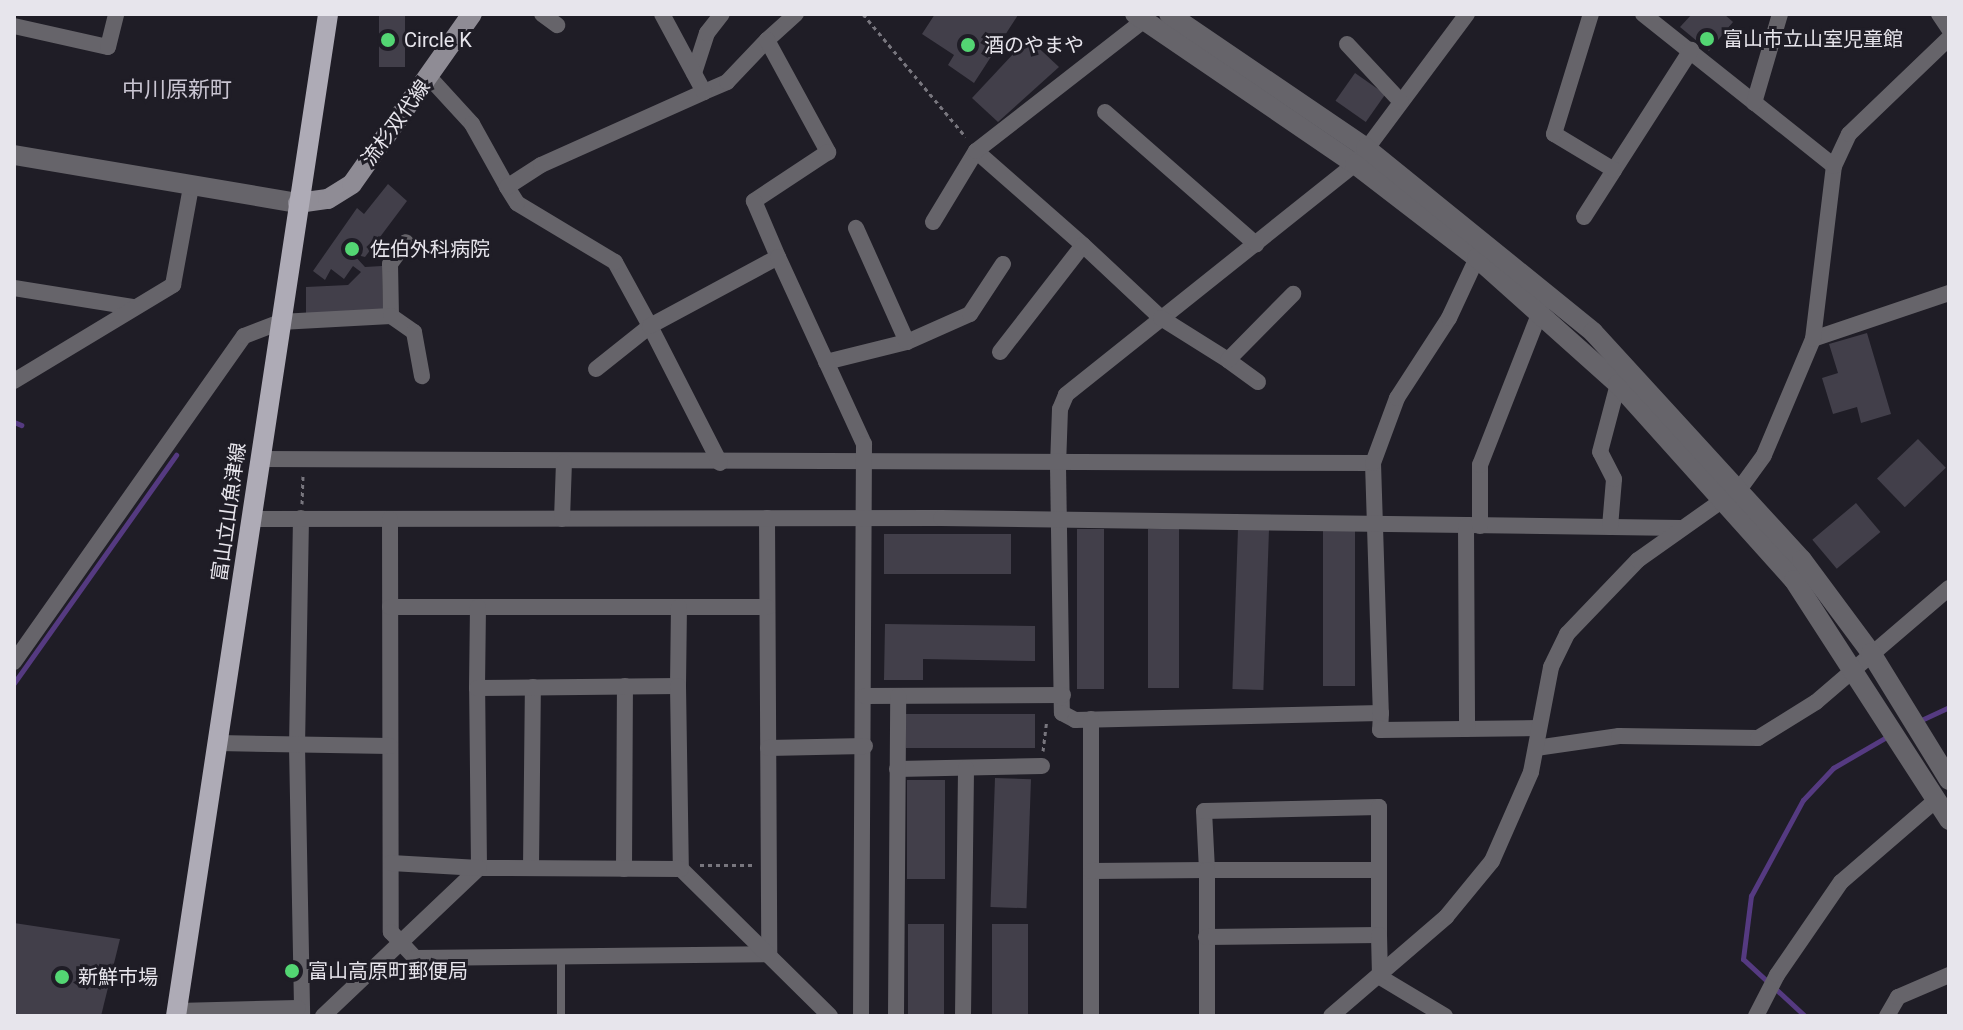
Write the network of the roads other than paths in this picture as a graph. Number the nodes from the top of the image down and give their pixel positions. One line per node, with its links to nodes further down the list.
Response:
1 (116, 14): 16 (street)
2 (328, 14): 35 (main road, 富山立山魚津線)
3 (472, 14): 23 (main road, 流杉双代線)
4 (542, 14): 15 (street)
5 (662, 14): 22 (street)
6 (722, 14): 22 (street)
7 (796, 14): 19 (street)
8 (1169, 14): 30 (street)
9 (1467, 14): 25 (street)
10 (1591, 14): 32 (street)
11 (1643, 14): 21 (street)
12 (1780, 14): 26 (street)
13 (1939, 14): 17 (street)
14 (1140, 17): 28 (street); 30 (street)
15 (557, 25)
16 (14, 26)
17 (1949, 29)
18 (1949, 38): 31 (street)
19 (767, 40): 24 (street); 42 (street)
20 (1347, 44): 25 (street)
21 (1691, 50): 26 (street); 32 (street)
22 (694, 73): 24 (street)
23 (429, 77): 34 (street); 35 (main road, 流杉双代線)
24 (704, 92): 34 (street)
25 (1401, 102): 30 (street)
26 (1754, 103): 31 (street)
27 (1105, 112): 40 (street)
28 (976, 151): 37 (street); 41 (street)
29 (14, 155): 33 (street)
30 (1360, 156): 40 (street); 43 (street); 70 (street)
31 (1834, 166): 54 (street)
32 (1614, 170): 36 (street)
33 (191, 187): 35 (street); 48 (street)
34 (507, 187): 53 (street)
35 (298, 203): 52 (main road, 富山立山魚津線)
36 (1584, 217)
37 (933, 222)
38 (856, 228): 55 (street)
39 (406, 242): 50 (street)
40 (1256, 244): 51 (street)
41 (1083, 245): 51 (street); 56 (street)
42 (778, 257): 53 (street); 58 (street)
43 (1477, 258): 49 (street); 67 (street)
44 (1003, 264): 55 (street)
45 (14, 288): 48 (street)
46 (1949, 293): 54 (street)
47 (1293, 294): 57 (street)
48 (132, 307): 61 (street)
49 (1541, 309): 63 (street); 79 (street)
50 (391, 316): 52 (street); 60 (street)
51 (1161, 318): 57 (street); 69 (street)
52 (280, 322): 64 (main road, 富山立山魚津線); 88 (street)
53 (650, 326): 59 (street); 66 (street)
54 (1813, 339): 70 (street)
55 (907, 342): 58 (street)
56 (1000, 352)
57 (1228, 360): 62 (street)
58 (826, 362): 68 (street)
59 (596, 369)
60 (422, 376)
61 (14, 381)
62 (1258, 382)
63 (1618, 384): 70 (street); 80 (street)
64 (261, 459): 65 (street); 74 (main road, 富山立山魚津線)
65 (564, 462): 66 (street); 76 (street)
66 (720, 463): 68 (street)
67 (1373, 463): 69 (street); 78 (street)
68 (864, 464): 69 (street); 73 (street)
69 (1058, 466): 77 (street)
70 (1734, 493): 81 (street); 87 (street)
71 (301, 518): 74 (street); 75 (street); 101 (street)
72 (767, 518): 73 (street); 76 (street); 86 (street)
73 (864, 518): 77 (street); 94 (street)
74 (252, 519): 100 (main road, 富山立山魚津線)
75 (390, 519): 76 (street); 83 (street)
76 (562, 519)
77 (1060, 522): 78 (street); 93 (street)
78 (1377, 525): 79 (street); 96 (street)
79 (1473, 526): 80 (street); 99 (street)
80 (1610, 527): 81 (street)
81 (1681, 528): 98 (street)
82 (1949, 588): 87 (street)
83 (390, 607): 84 (street); 102 (street)
84 (478, 607): 85 (street); 92 (street)
85 (679, 607): 86 (street); 90 (street)
86 (767, 607): 104 (street)
87 (1863, 659): 105 (street); 109 (street); 110 (street)
88 (14, 662)
89 (625, 686): 90 (street); 91 (street); 115 (street)
90 (678, 686): 116 (street)
91 (533, 687): 92 (street); 114 (street)
92 (477, 688): 113 (street)
93 (1063, 695): 95 (street); 97 (street)
94 (865, 696): 95 (street); 103 (street)
95 (898, 696): 108 (street)
96 (1381, 713): 97 (street); 99 (street)
97 (1091, 719): 119 (street)
98 (1539, 728): 99 (street); 105 (street)
99 (1467, 729)
100 (218, 743): 101 (street); 128 (main road, 富山立山魚津線)
101 (297, 746): 102 (street); 127 (street)
102 (390, 746): 112 (street)
103 (865, 746): 104 (street); 132 (street)
104 (768, 748): 123 (street)
105 (1536, 748): 126 (street)
106 (1042, 766): 107 (street)
107 (966, 768): 108 (street); 134 (street)
108 (897, 769): 133 (street)
109 (1949, 780)
110 (1937, 799): 111 (street); 139 (street)
111 (1949, 820)
112 (391, 863): 113 (street); 122 (street)
113 (479, 868): 114 (street); 122 (street)
114 (531, 868): 115 (street)
115 (624, 869): 116 (street)
116 (681, 869): 123 (street)
117 (1207, 870): 118 (street); 118 (street); 119 (street); 121 (street)
118 (1379, 870): 120 (street)
119 (1091, 871): 135 (street)
120 (1379, 935): 121 (street); 126 (street)
121 (1206, 937): 136 (street)
122 (403, 944): 124 (street); 129 (street)
123 (769, 954): 124 (street); 131 (street)
124 (561, 957): 130 (lane)
125 (1949, 975): 140 (street)
126 (1380, 977): 137 (street); 138 (street)
127 (300, 1012): 128 (street)
128 (177, 1014)
129 (323, 1016)
130 (561, 1016)
131 (830, 1016)
132 (861, 1016)
133 (896, 1016)
134 (963, 1016)
135 (1091, 1016)
136 (1207, 1016)
137 (1331, 1016)
138 (1445, 1016)
139 (1756, 1016)
140 (1887, 1016)

